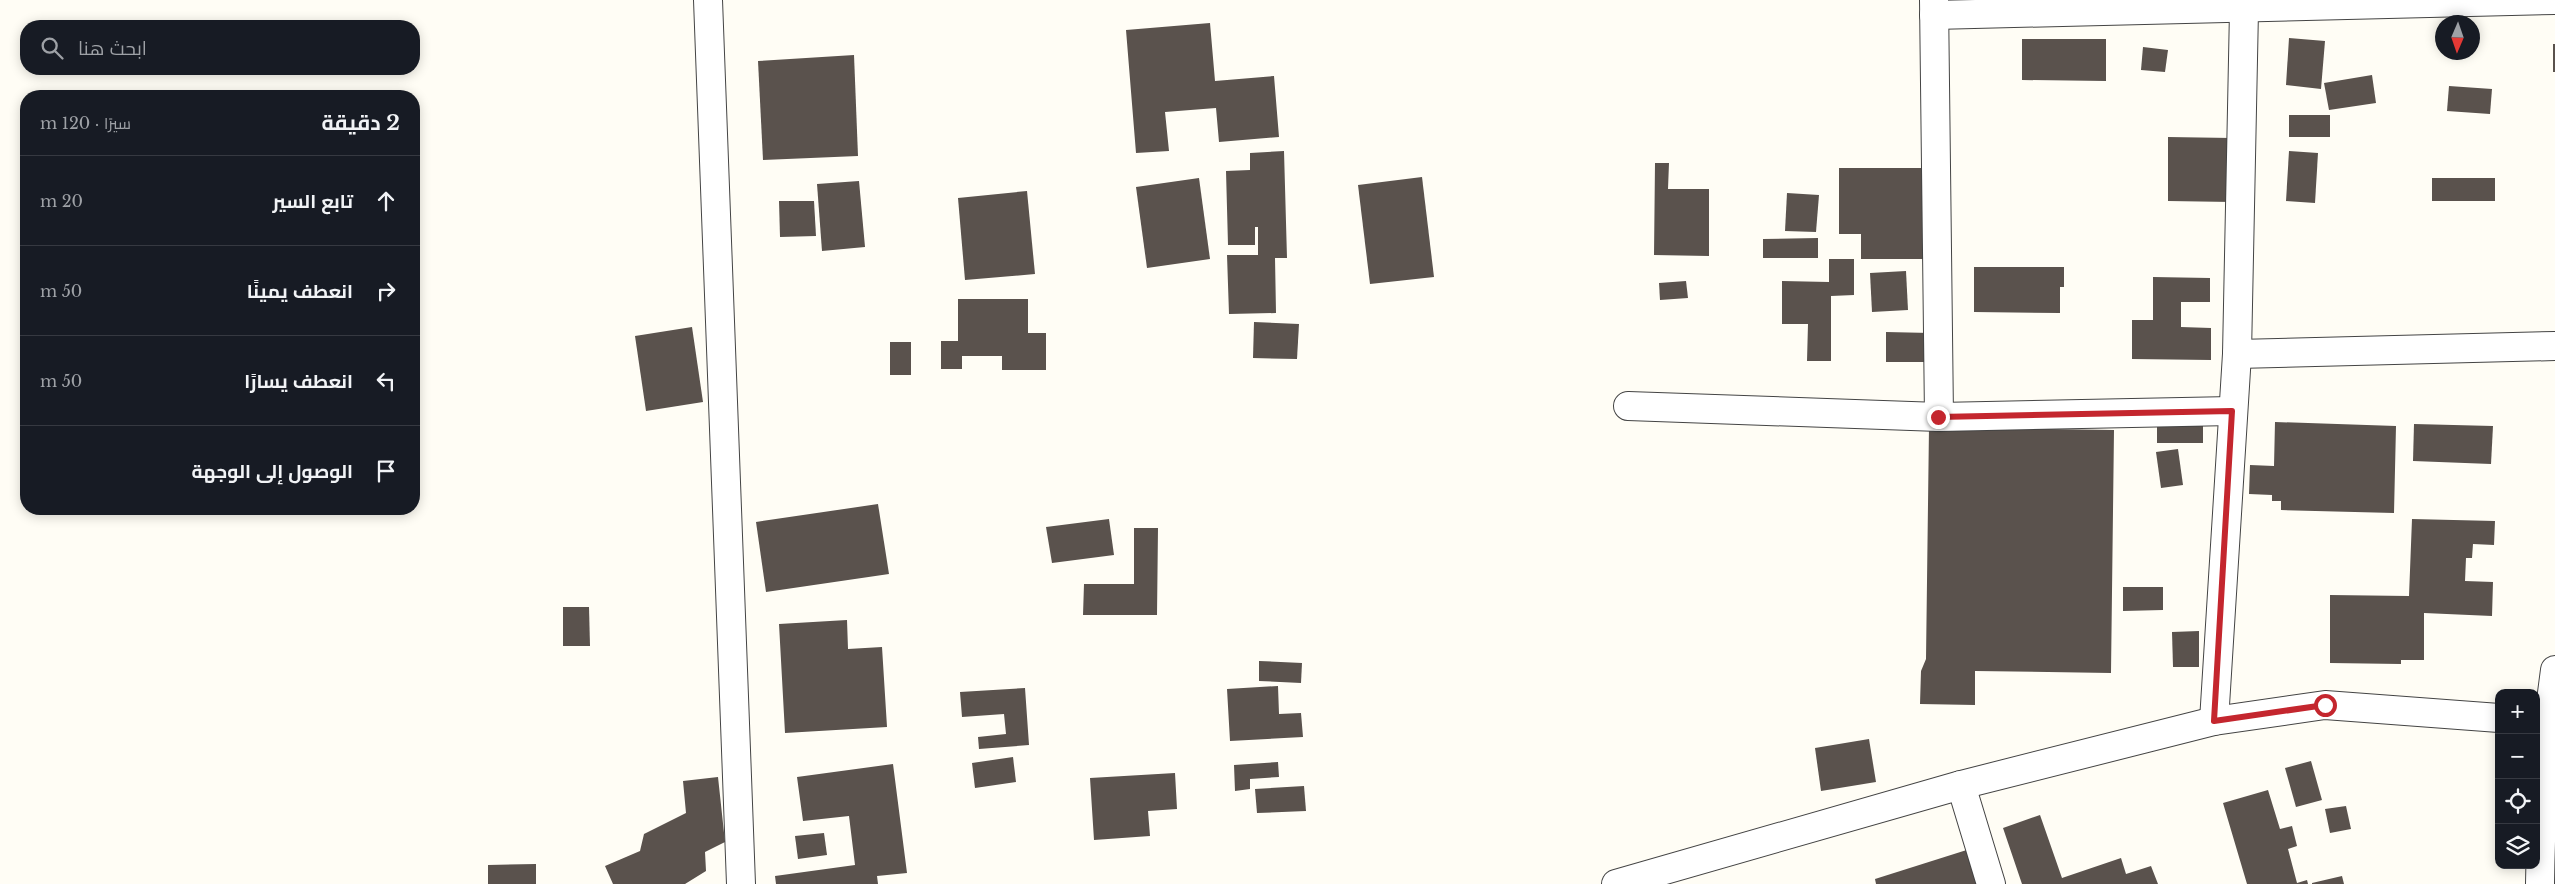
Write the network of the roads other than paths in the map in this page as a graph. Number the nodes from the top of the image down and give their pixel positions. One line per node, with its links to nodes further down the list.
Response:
1 (708, 0): 15 (street)
2 (2555, 0): 4 (street)
3 (1934, 8): 4 (street); 9 (street)
4 (2244, 10): 6 (street)
5 (2555, 346): 6 (street)
6 (2237, 354): 8 (street)
7 (1628, 406): 9 (street)
8 (2232, 411): 9 (street); 12 (street)
9 (1938, 417)
10 (2555, 670): 13 (street)
11 (2495, 718): 12 (street)
12 (2214, 721): 14 (street)
13 (2542, 722): 18 (street)
14 (1961, 785): 16 (street); 17 (street)
15 (742, 884)
16 (1616, 884)
17 (1991, 884)
18 (2540, 884)

